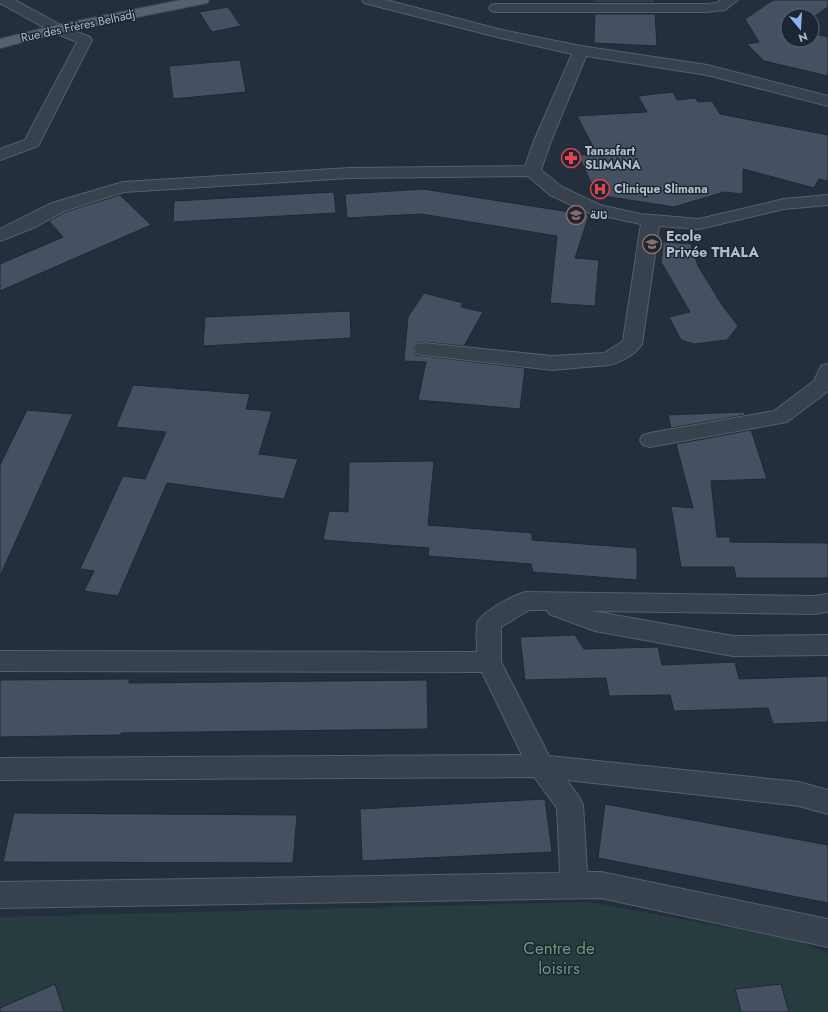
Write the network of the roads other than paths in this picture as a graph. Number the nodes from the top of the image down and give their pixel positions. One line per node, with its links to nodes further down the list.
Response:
1 (5, 0): 8 (street)
2 (202, 0): 8 (main road, Rue des Frères Belhadj)
3 (369, 0): 7 (street)
4 (518, 0): 6 (street)
5 (731, 0): 6 (street)
6 (496, 8): 7 (street)
7 (451, 22): 10 (street)
8 (57, 29): 9 (main road, Rue des Frères Belhadj); 12 (street)
9 (0, 44)
10 (581, 51): 11 (street); 13 (street)
11 (828, 101)
12 (0, 155)
13 (532, 171): 15 (street); 16 (street)
14 (828, 200): 15 (street)
15 (651, 220): 17 (street)
16 (0, 236)
17 (424, 349)
18 (828, 371): 19 (street)
19 (650, 440)
20 (543, 601): 21 (street); 22 (street); 24 (street)
21 (828, 603)
22 (828, 645)
23 (0, 661): 24 (street)
24 (489, 662): 25 (street)
25 (540, 766): 26 (street); 27 (street); 28 (street)
26 (0, 769)
27 (828, 802)
28 (574, 885): 29 (street); 30 (street)
29 (0, 895)
30 (828, 933)

